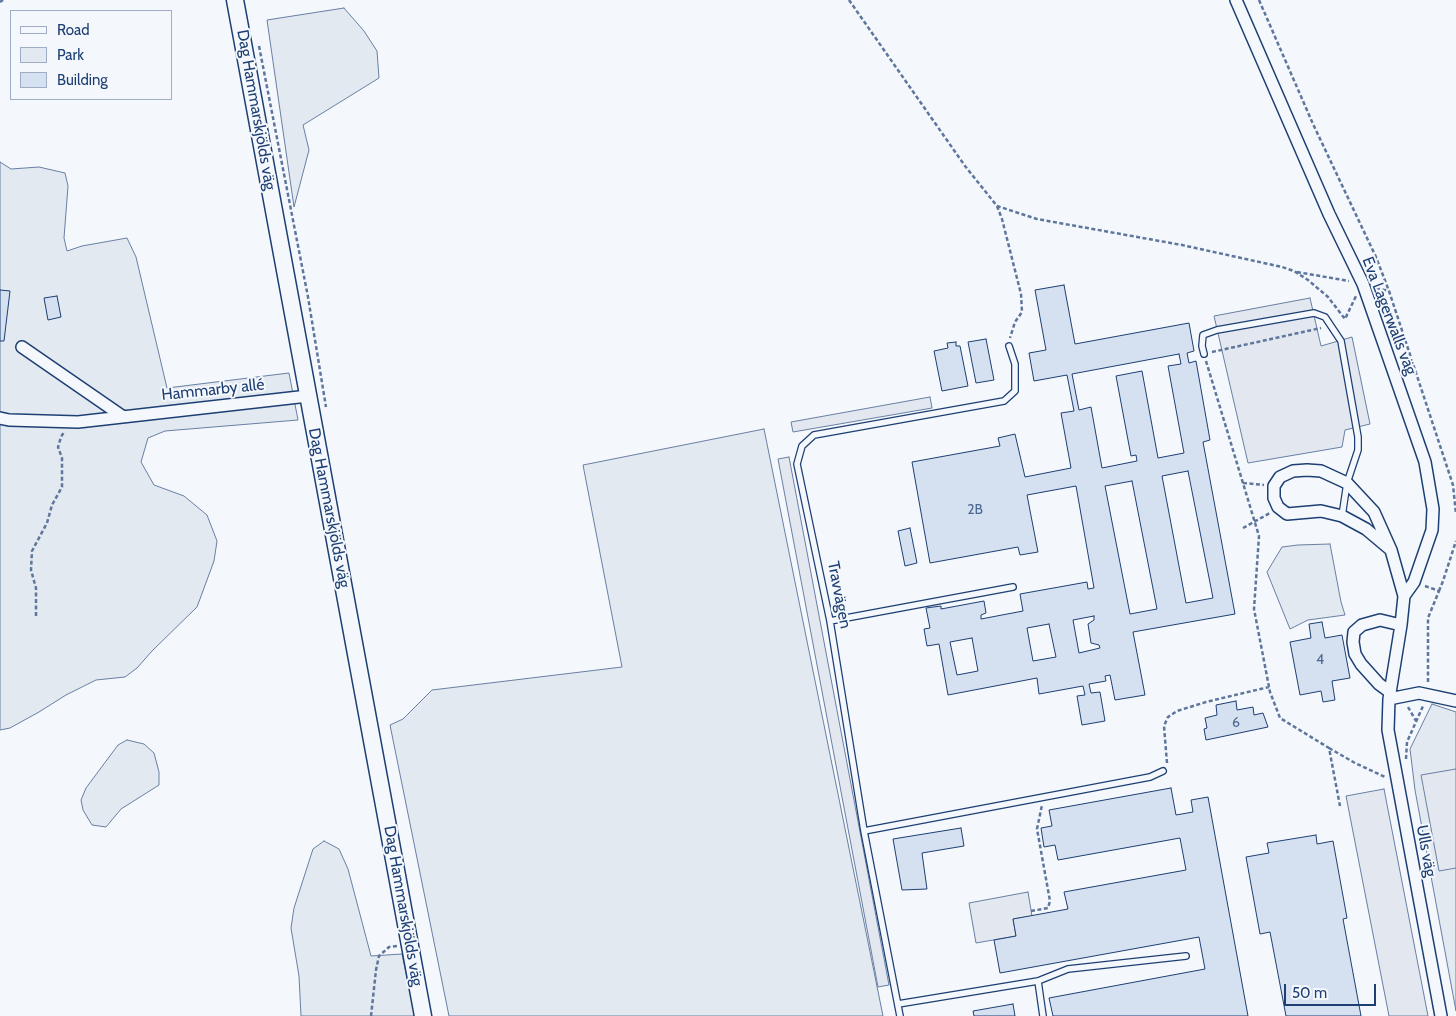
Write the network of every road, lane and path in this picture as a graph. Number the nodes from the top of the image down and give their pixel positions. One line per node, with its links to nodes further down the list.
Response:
1 (236, 0): 14 (main road, Dag Hammarskjölds väg)
2 (849, 0): 5 (path)
3 (1236, 0): 8 (street, Eva Lagerwalls väg)
4 (1259, 0): 6 (path)
5 (997, 206): 7 (path); 11 (path)
6 (1376, 257): 8 (path); 9 (path)
7 (1294, 271): 8 (path); 8 (path)
8 (1363, 284): 9 (path); 28 (street, Eva Lagerwalls väg)
9 (1389, 291): 22 (path)
10 (1332, 326): 13 (path); 13 (lane); 19 (lane)
11 (1009, 346): 33 (lane, Travvägen)
12 (22, 347): 15 (street)
13 (1204, 354): 18 (path)
14 (308, 396): 15 (street, Hammarby allé); 47 (main road, Dag Hammarskjölds väg)
15 (122, 416): 17 (street, Hammarby allé)
16 (0, 418): 17 (street, Hammarby allé)
17 (67, 421): 32 (path)
18 (1243, 483): 20 (path); 24 (path)
19 (1347, 483): 20 (street, Ulls väg); 23 (lane); 27 (street, Ulls väg)
20 (1274, 486): 21 (street)
21 (1278, 507): 23 (street); 24 (path)
22 (1456, 514)
23 (1342, 516): 27 (street)
24 (1254, 521): 25 (path); 35 (path)
25 (1243, 528)
26 (1456, 541): 30 (path)
27 (1391, 550): 31 (street, Ulls väg)
28 (1414, 582): 30 (path); 31 (street, Eva Lagerwalls väg)
29 (1013, 587): 33 (lane)
30 (1439, 591): 36 (path)
31 (1404, 596): 34 (street, Ulls väg)
32 (36, 616)
33 (830, 621): 45 (lane, Travvägen)
34 (1401, 625): 37 (street, Ulls väg); 37 (street)
35 (1269, 688): 39 (path); 41 (path)
36 (1428, 694): 37 (street); 38 (street); 40 (path)
37 (1390, 695): 42 (street, Ulls väg)
38 (1456, 701)
39 (1329, 748): 42 (path); 44 (path)
40 (1406, 760)
41 (1164, 771): 43 (lane)
42 (1397, 781): 55 (street, Ulls väg)
43 (1045, 797): 45 (lane); 46 (path)
44 (1340, 806)
45 (864, 831): 50 (lane, Travvägen)
46 (1031, 911)
47 (411, 945): 51 (path); 52 (main road, Dag Hammarskjölds väg)
48 (1186, 956): 49 (lane)
49 (1038, 982): 50 (lane); 54 (lane)
50 (898, 1004): 53 (lane, Travvägen)
51 (371, 1016)
52 (423, 1016)
53 (900, 1016)
54 (1043, 1016)
55 (1441, 1016)

